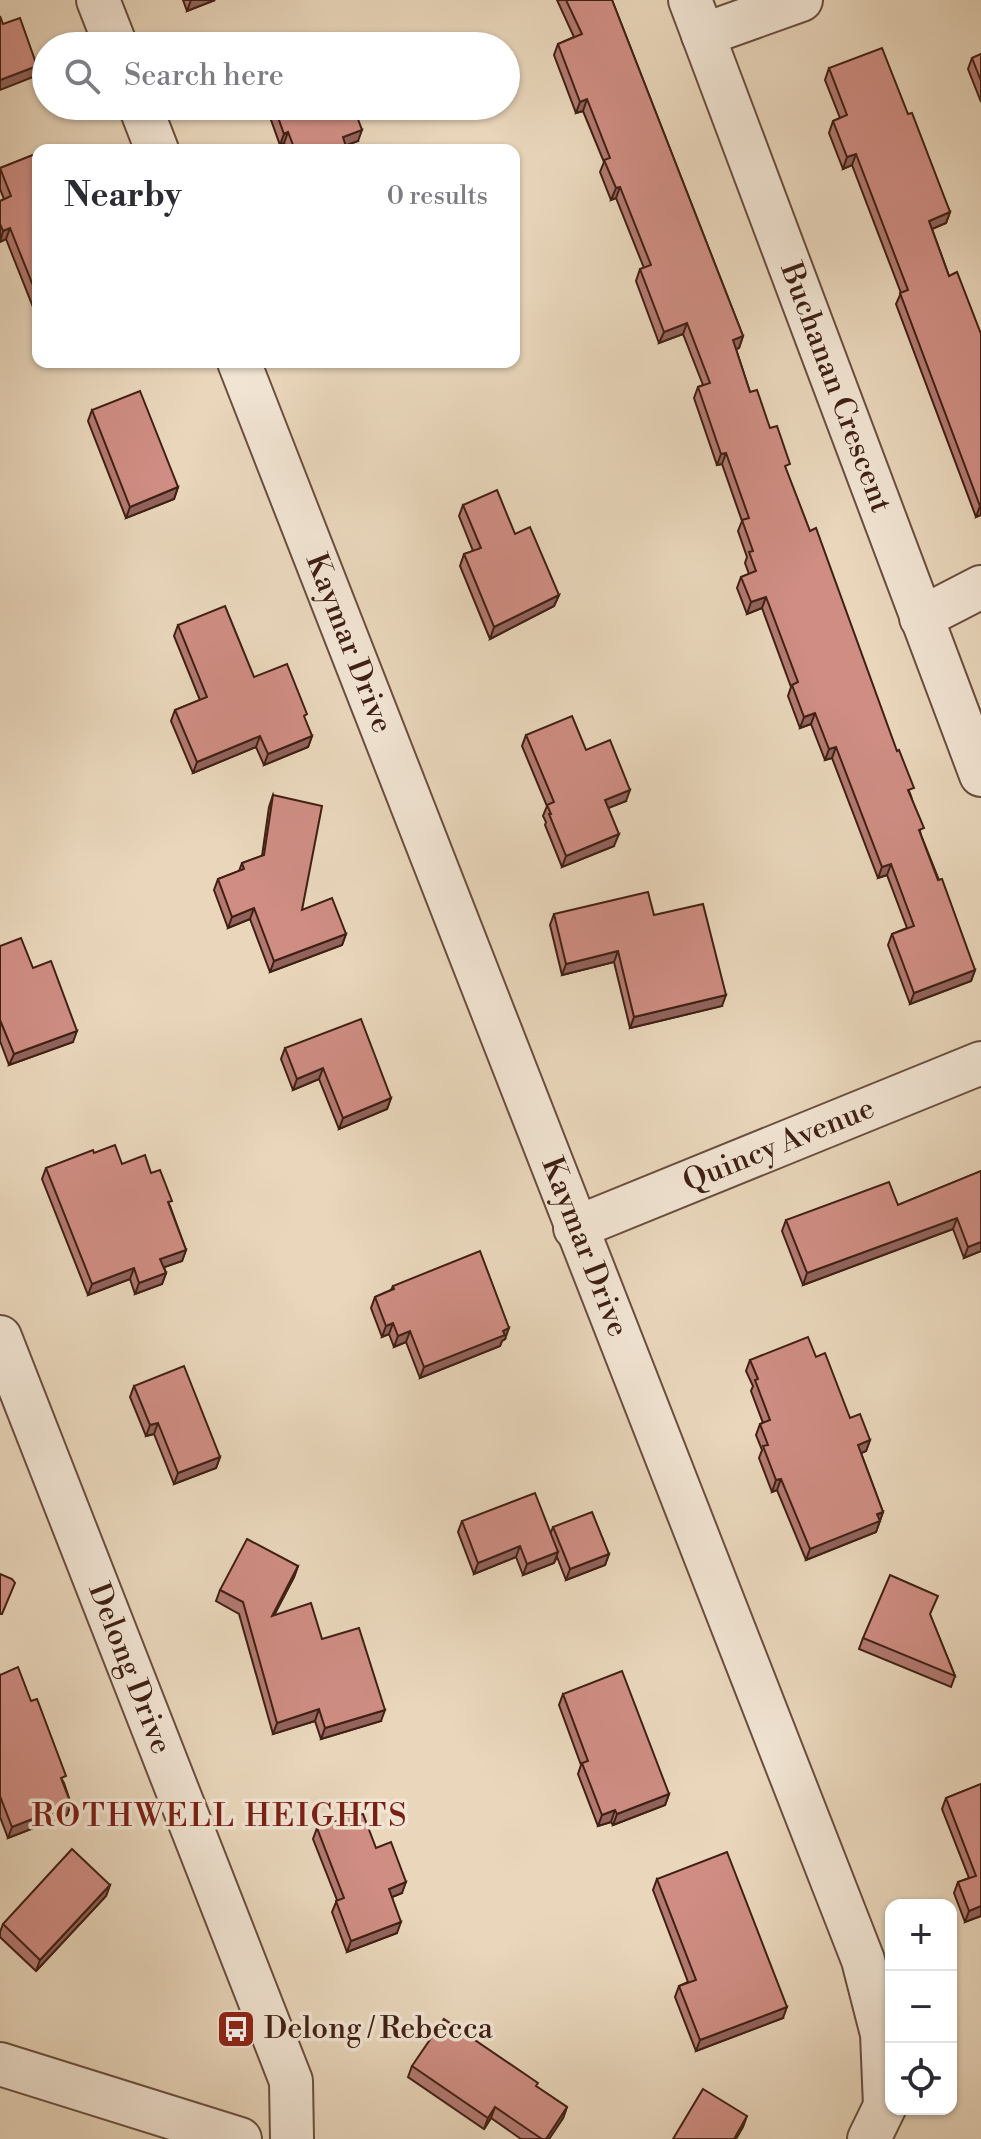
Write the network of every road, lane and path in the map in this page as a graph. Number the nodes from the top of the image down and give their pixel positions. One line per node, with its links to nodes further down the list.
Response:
1 (98, 0): 4 (street)
2 (801, 0): 3 (street)
3 (697, 17): 9 (street, Buchanan Crescent)
4 (111, 32)
5 (145, 120): 6 (street)
6 (155, 144)
7 (241, 368): 12 (street, Kaymar Drive)
8 (981, 587): 9 (street)
9 (921, 618): 10 (street, Buchanan Crescent)
10 (981, 775)
11 (981, 1063): 12 (street, Quincy Avenue)
12 (575, 1228): 17 (street, Kaymar Drive)
13 (0, 1337): 16 (street, Delong Drive)
14 (0, 2064): 15 (street)
15 (240, 2139)
16 (292, 2139)
17 (869, 2139)

